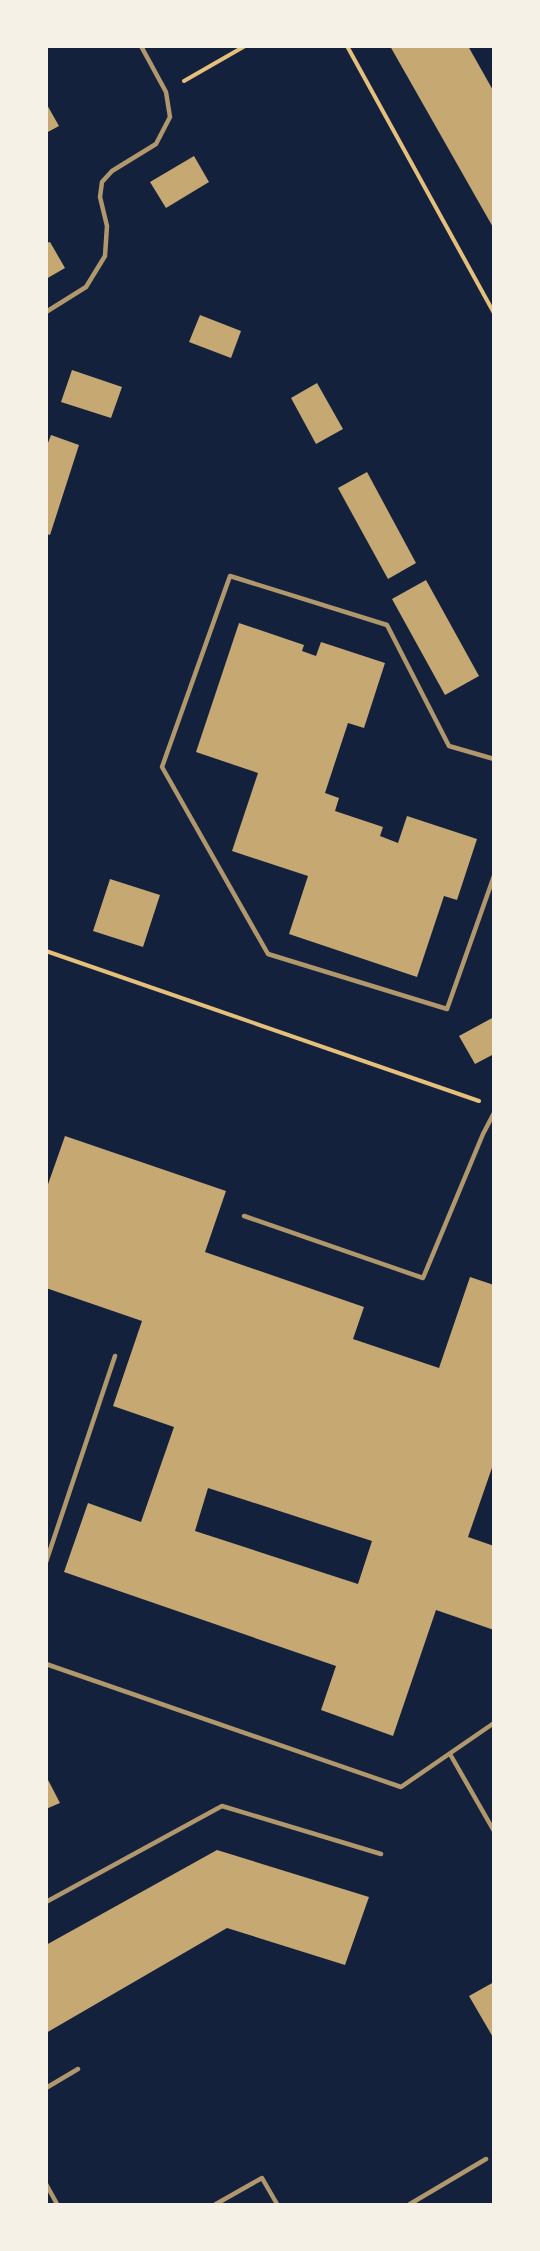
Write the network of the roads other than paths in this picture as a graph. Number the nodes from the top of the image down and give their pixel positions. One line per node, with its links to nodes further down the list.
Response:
1 (141, 46): 2 (lane)
2 (46, 312)
3 (494, 759): 4 (lane)
4 (494, 876)
5 (494, 1113): 6 (lane)
6 (244, 1216)
7 (115, 1356): 8 (lane)
8 (46, 1562)
9 (46, 1664): 11 (lane)
10 (494, 1723): 11 (lane)
11 (450, 1754): 12 (lane)
12 (494, 1831)
13 (381, 1854): 14 (lane)
14 (46, 1902)
15 (78, 2069): 16 (lane)
16 (46, 2088)
17 (486, 2159): 22 (lane)
18 (46, 2184): 19 (lane)
19 (57, 2205)
20 (216, 2205): 21 (lane)
21 (278, 2205)
22 (410, 2205)

